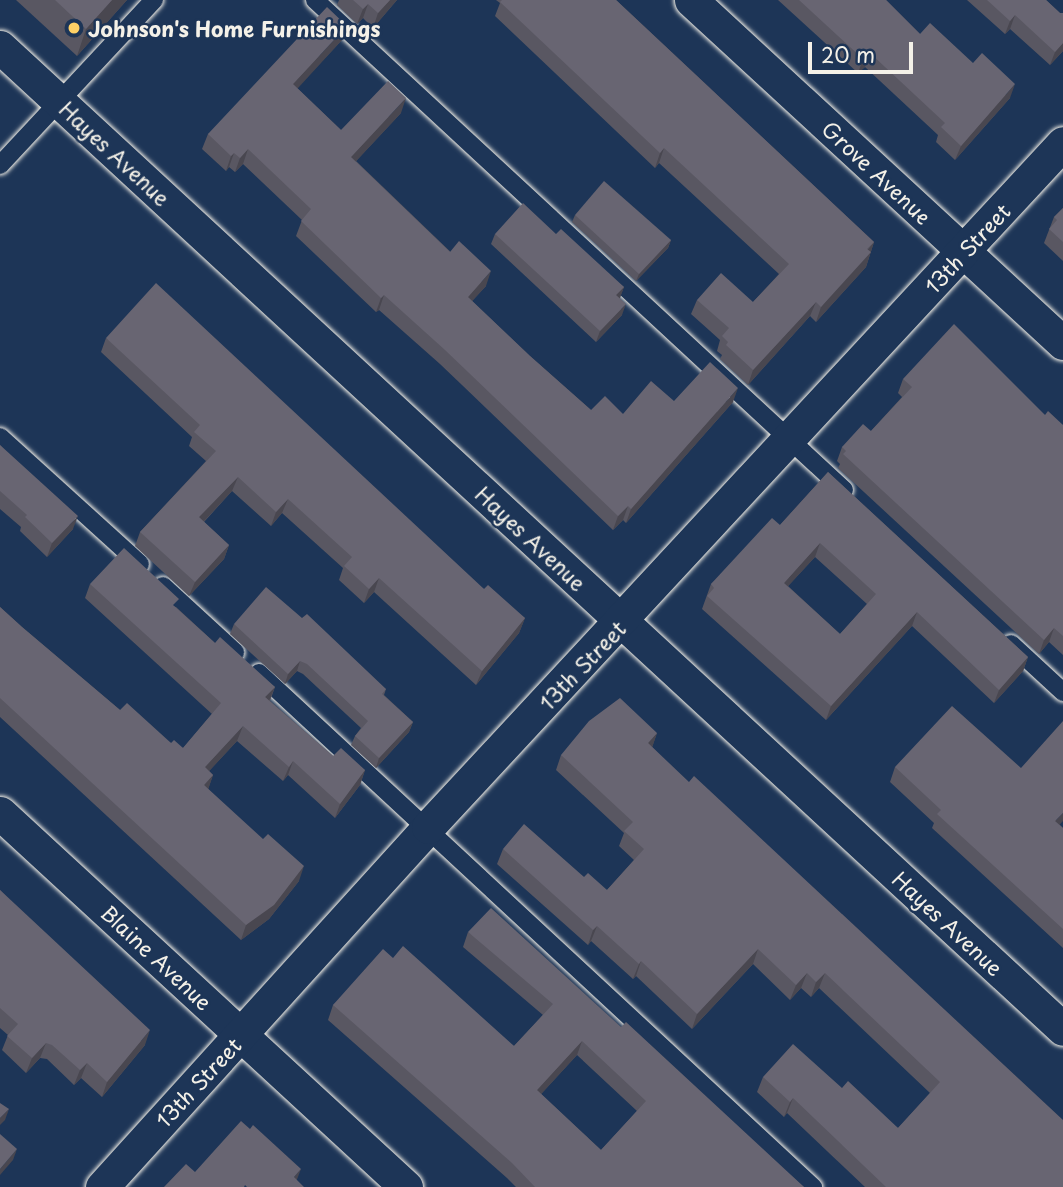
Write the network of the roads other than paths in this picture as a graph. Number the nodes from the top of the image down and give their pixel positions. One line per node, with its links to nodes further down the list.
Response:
1 (154, 0): 5 (lane)
2 (315, 0): 11 (lane)
3 (691, 0): 8 (street, Grove Avenue)
4 (0, 47): 5 (street, Hayes Avenue)
5 (59, 102): 7 (lane); 13 (street, Hayes Avenue)
6 (1063, 144): 8 (street, 13th Street)
7 (0, 165)
8 (964, 251): 9 (street, Grove Avenue); 11 (street, 13th Street)
9 (1063, 343)
10 (0, 437): 17 (lane)
11 (789, 440): 12 (lane); 13 (street, 13th Street)
12 (858, 503)
13 (622, 622): 17 (street, 13th Street); 18 (street, Hayes Avenue)
14 (1002, 635): 15 (lane)
15 (1063, 692)
16 (0, 813): 19 (street, Blaine Avenue)
17 (428, 827): 19 (street, 13th Street); 22 (lane)
18 (1063, 1029)
19 (242, 1035): 20 (street, 13th Street); 21 (street, Blaine Avenue)
20 (102, 1187)
21 (406, 1187)
22 (813, 1187)

